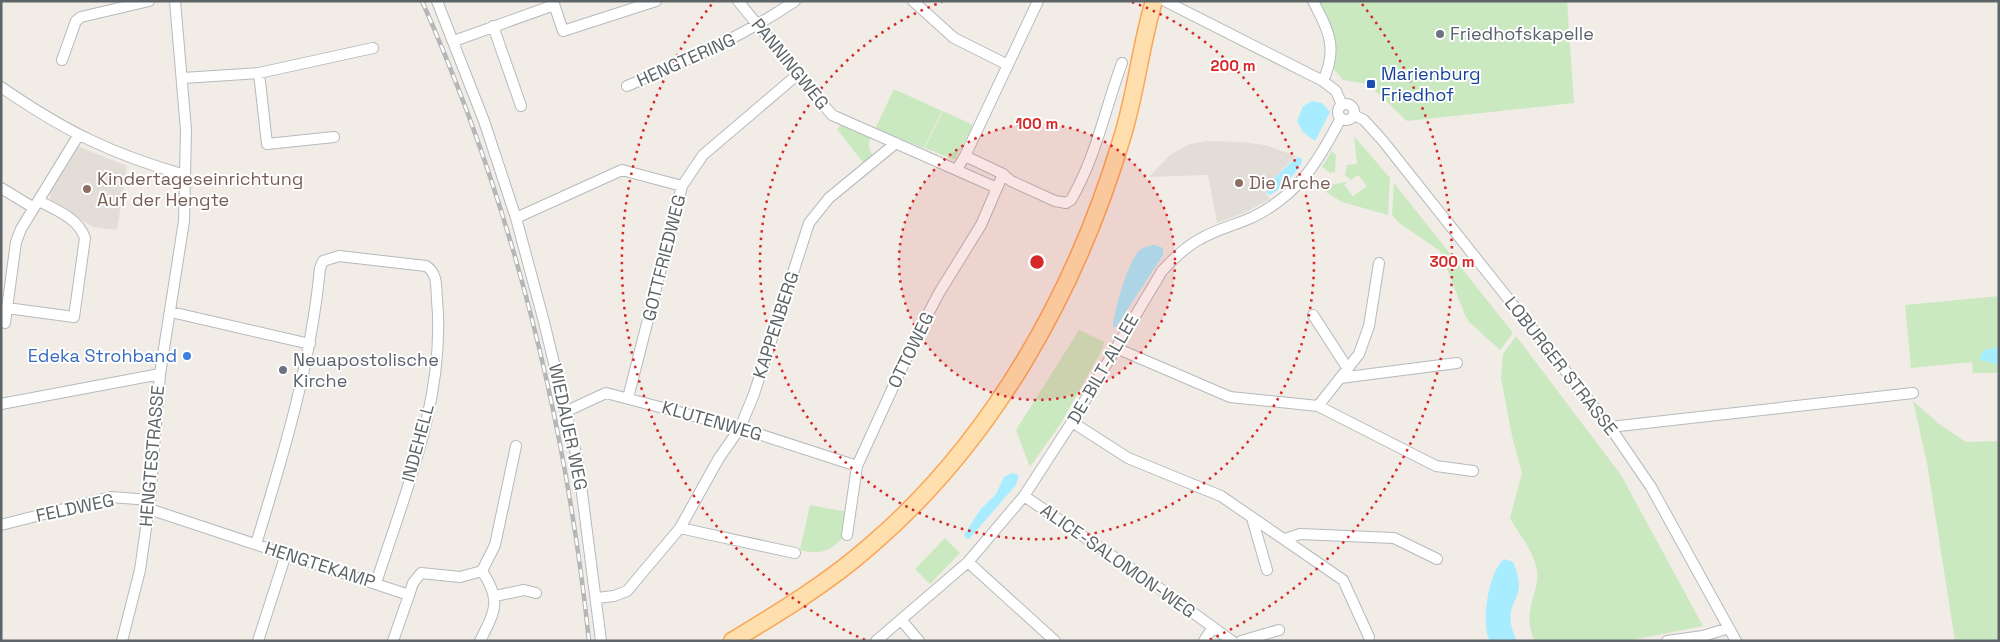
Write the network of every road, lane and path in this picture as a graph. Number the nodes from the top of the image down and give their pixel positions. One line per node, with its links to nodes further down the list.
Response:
1 (149, 1): 17 (street)
2 (176, 1): 22 (street, HENGTESTRASSE)
3 (437, 1): 15 (street, WIEDAUER WEG)
4 (656, 1): 12 (street)
5 (738, 1): 14 (street, PANNINGWEG)
6 (795, 1): 14 (street, HENGTERING)
7 (913, 1): 19 (street)
8 (1038, 1): 19 (street)
9 (1154, 1): 93 (main road)
10 (1165, 1): 23 (street)
11 (1313, 1): 23 (street)
12 (553, 3): 13 (street)
13 (493, 26): 15 (street); 27 (street)
14 (758, 26): 21 (street, PANNINGWEG); 24 (street, HENGTERING)
15 (454, 41): 41 (street, WIEDAUER WEG)
16 (373, 48): 20 (street)
17 (62, 60)
18 (1122, 63): 35 (street)
19 (1008, 65): 33 (street)
20 (259, 74): 22 (street); 31 (street)
21 (797, 75): 32 (street, PANNINGWEG); 37 (street, GOTTFRIEDWEG)
22 (183, 78): 36 (street, HENGTESTRASSE)
23 (1322, 82): 26 (street)
24 (627, 86)
25 (1, 87): 30 (street)
26 (1342, 105): 28 (street); 29 (street)
27 (520, 106)
28 (1354, 115): 29 (street); 59 (street, LOBURGER STRASSE)
29 (1341, 118): 48 (street, DE-BILT-ALLEE)
30 (78, 136): 36 (street); 40 (street)
31 (334, 137)
32 (896, 143): 34 (street, PANNINGWEG); 60 (street, KAPPENBERG)
33 (965, 156): 34 (street); 35 (street)
34 (957, 169): 39 (street, PANNINGWEG)
35 (1003, 174): 39 (street, OTTOWEG)
36 (185, 175): 44 (street, HENGTESTRASSE)
37 (682, 186): 41 (street); 54 (street, GOTTFRIEDWEG)
38 (1, 188): 40 (street)
39 (997, 188): 62 (street, OTTOWEG)
40 (37, 205): 43 (street); 43 (street)
41 (516, 218): 57 (street, WIEDAUER WEG)
42 (1379, 263): 50 (street)
43 (7, 308): 46 (street)
44 (171, 312): 47 (street); 51 (street, HENGTESTRASSE)
45 (1313, 315): 50 (street)
46 (5, 322)
47 (310, 344): 71 (street); 78 (street, INDEHELL)
48 (1116, 348): 56 (street); 58 (street, DE-BILT-ALLEE)
49 (1457, 363): 52 (street)
50 (1348, 369): 52 (street)
51 (160, 374): 55 (street); 65 (street, HENGTESTRASSE)
52 (1340, 378): 56 (street)
53 (1913, 393): 59 (street)
54 (628, 398): 57 (street, KLUTENWEG); 60 (street, KLUTENWEG)
55 (1, 404)
56 (1318, 406): 63 (street)
57 (567, 411): 82 (street, WIEDAUER WEG)
58 (1072, 422): 64 (street, DE-BILT-ALLEE); 66 (street)
59 (1610, 427): 85 (street, LOBURGER STRASSE)
60 (740, 428): 62 (street, KLUTENWEG); 68 (street, KAPPENBERG)
61 (516, 446): 77 (street)
62 (858, 466): 69 (street, OTTOWEG)
63 (1473, 471)
64 (1024, 496): 75 (street, DE-BILT-ALLEE); 84 (street, ALICE-SALOMON-WEG)
65 (149, 504): 67 (street, FELDWEG); 71 (street, HENGTEKAMP); 88 (street, HENGTESTRASSE)
66 (1252, 518): 70 (street); 76 (street)
67 (1, 525)
68 (680, 528): 72 (street); 82 (street, KAPPENBERG)
69 (847, 535)
70 (1285, 539): 74 (street); 87 (street)
71 (256, 544): 73 (street, HENGTEKAMP)
72 (795, 553)
73 (286, 554): 78 (street, HENGTEKAMP); 89 (street)
74 (1437, 559)
75 (968, 562): 83 (street, DE-BILT-ALLEE); 96 (street)
76 (1267, 570)
77 (482, 571): 80 (street); 81 (street)
78 (376, 583): 80 (street, HENGTEKAMP)
79 (536, 593): 81 (street)
80 (409, 595): 90 (street)
81 (495, 596): 91 (street)
82 (596, 598): 92 (street, WIEDAUER WEG)
83 (902, 621): 94 (street, DE-BILT-ALLEE); 95 (street)
84 (1212, 627): 97 (street, ALICE-SALOMON-WEG); 98 (street, ALICE-SALOMON-WEG)
85 (1729, 628): 100 (street); 101 (street, LOBURGER STRASSE)
86 (1279, 630): 99 (street)
87 (1369, 637)
88 (122, 641)
89 (258, 641)
90 (394, 641)
91 (480, 641)
92 (601, 641)
93 (732, 641)
94 (876, 641)
95 (919, 641)
96 (1055, 641)
97 (1204, 641)
98 (1232, 641)
99 (1241, 641)
100 (1666, 641)
101 (1736, 641)

